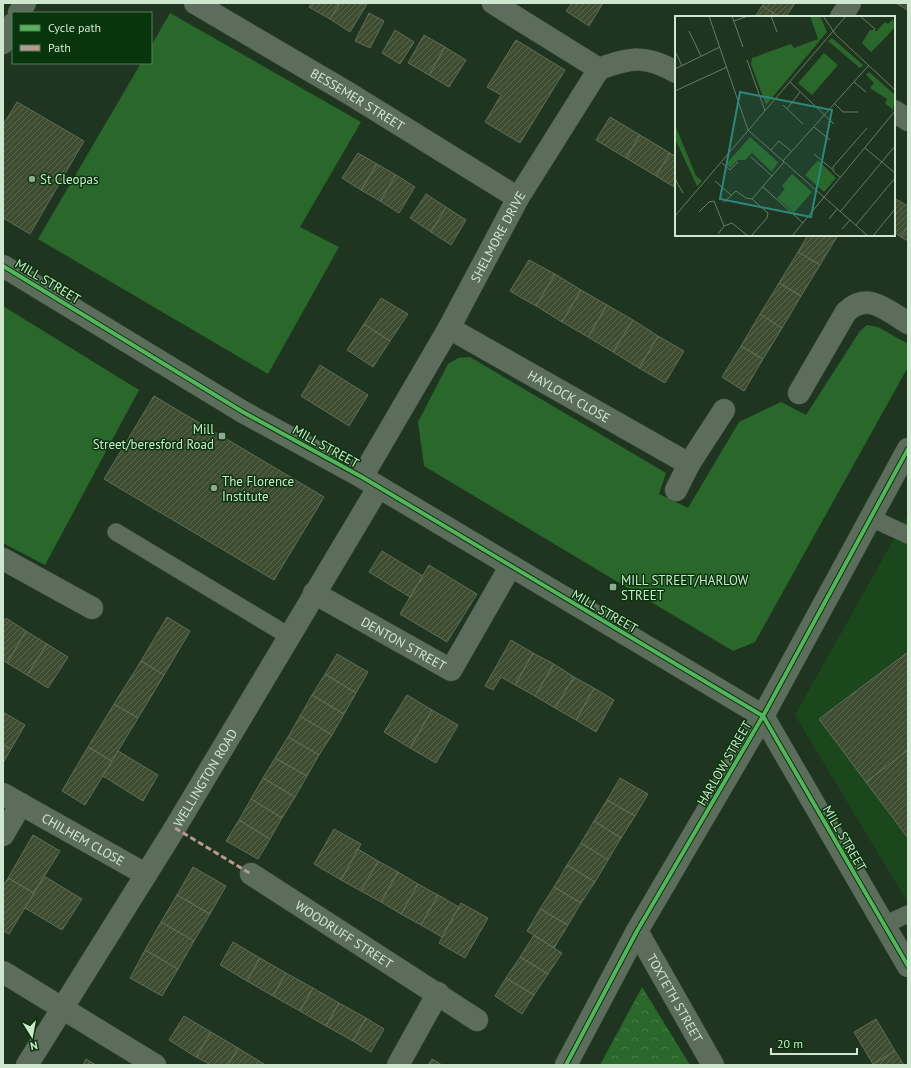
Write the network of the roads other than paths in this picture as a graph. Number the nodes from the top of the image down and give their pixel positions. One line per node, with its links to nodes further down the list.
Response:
1 (25, 3): 5 (street)
2 (194, 3): 13 (street, BESSEMER STREET)
3 (493, 3): 9 (street)
4 (850, 3): 6 (street)
5 (20, 12)
6 (842, 16)
7 (12, 26): 8 (street)
8 (3, 43)
9 (599, 69): 10 (street); 13 (street, SHELMORE DRIVE)
10 (675, 71)
11 (895, 112): 12 (street)
12 (908, 120)
13 (518, 198): 16 (street, SHELMORE DRIVE)
14 (3, 266): 21 (street, MILL STREET)
15 (908, 323): 17 (street)
16 (449, 328): 20 (street, HAYLOCK CLOSE); 21 (street, SHELMORE DRIVE)
17 (799, 394)
18 (724, 410): 20 (street)
19 (908, 449): 23 (street, HARLOW STREET)
20 (689, 464): 22 (street)
21 (370, 482): 27 (street, MILL STREET); 28 (street, WELLINGTON ROAD)
22 (676, 490)
23 (871, 518): 25 (lane); 31 (street, HARLOW STREET)
24 (116, 532): 30 (lane)
25 (908, 535)
26 (3, 558): 29 (street)
27 (510, 567): 28 (street, DENTON STREET); 31 (street, MILL STREET)
28 (314, 593): 30 (street, WELLINGTON ROAD)
29 (92, 608)
30 (289, 636): 34 (street, WELLINGTON ROAD)
31 (764, 716): 37 (street, MILL STREET); 38 (street, HARLOW STREET)
32 (12, 799): 33 (street, CHILHEM CLOSE); 34 (street, CHILHEM CLOSE)
33 (3, 835)
34 (145, 874): 42 (street, WELLINGTON ROAD)
35 (251, 874): 41 (street, WOODRUFF STREET)
36 (908, 914): 37 (lane)
37 (884, 925): 39 (street, MILL STREET)
38 (638, 931): 47 (street, HARLOW STREET); 48 (street, TOXTETH STREET)
39 (908, 966)
40 (3, 972): 42 (street)
41 (438, 993): 43 (street, WOODRUFF STREET); 46 (street)
42 (62, 1008): 44 (street, WELLINGTON ROAD); 45 (street)
43 (477, 1020)
44 (27, 1065)
45 (155, 1065)
46 (398, 1065)
47 (566, 1065)
48 (713, 1065)

